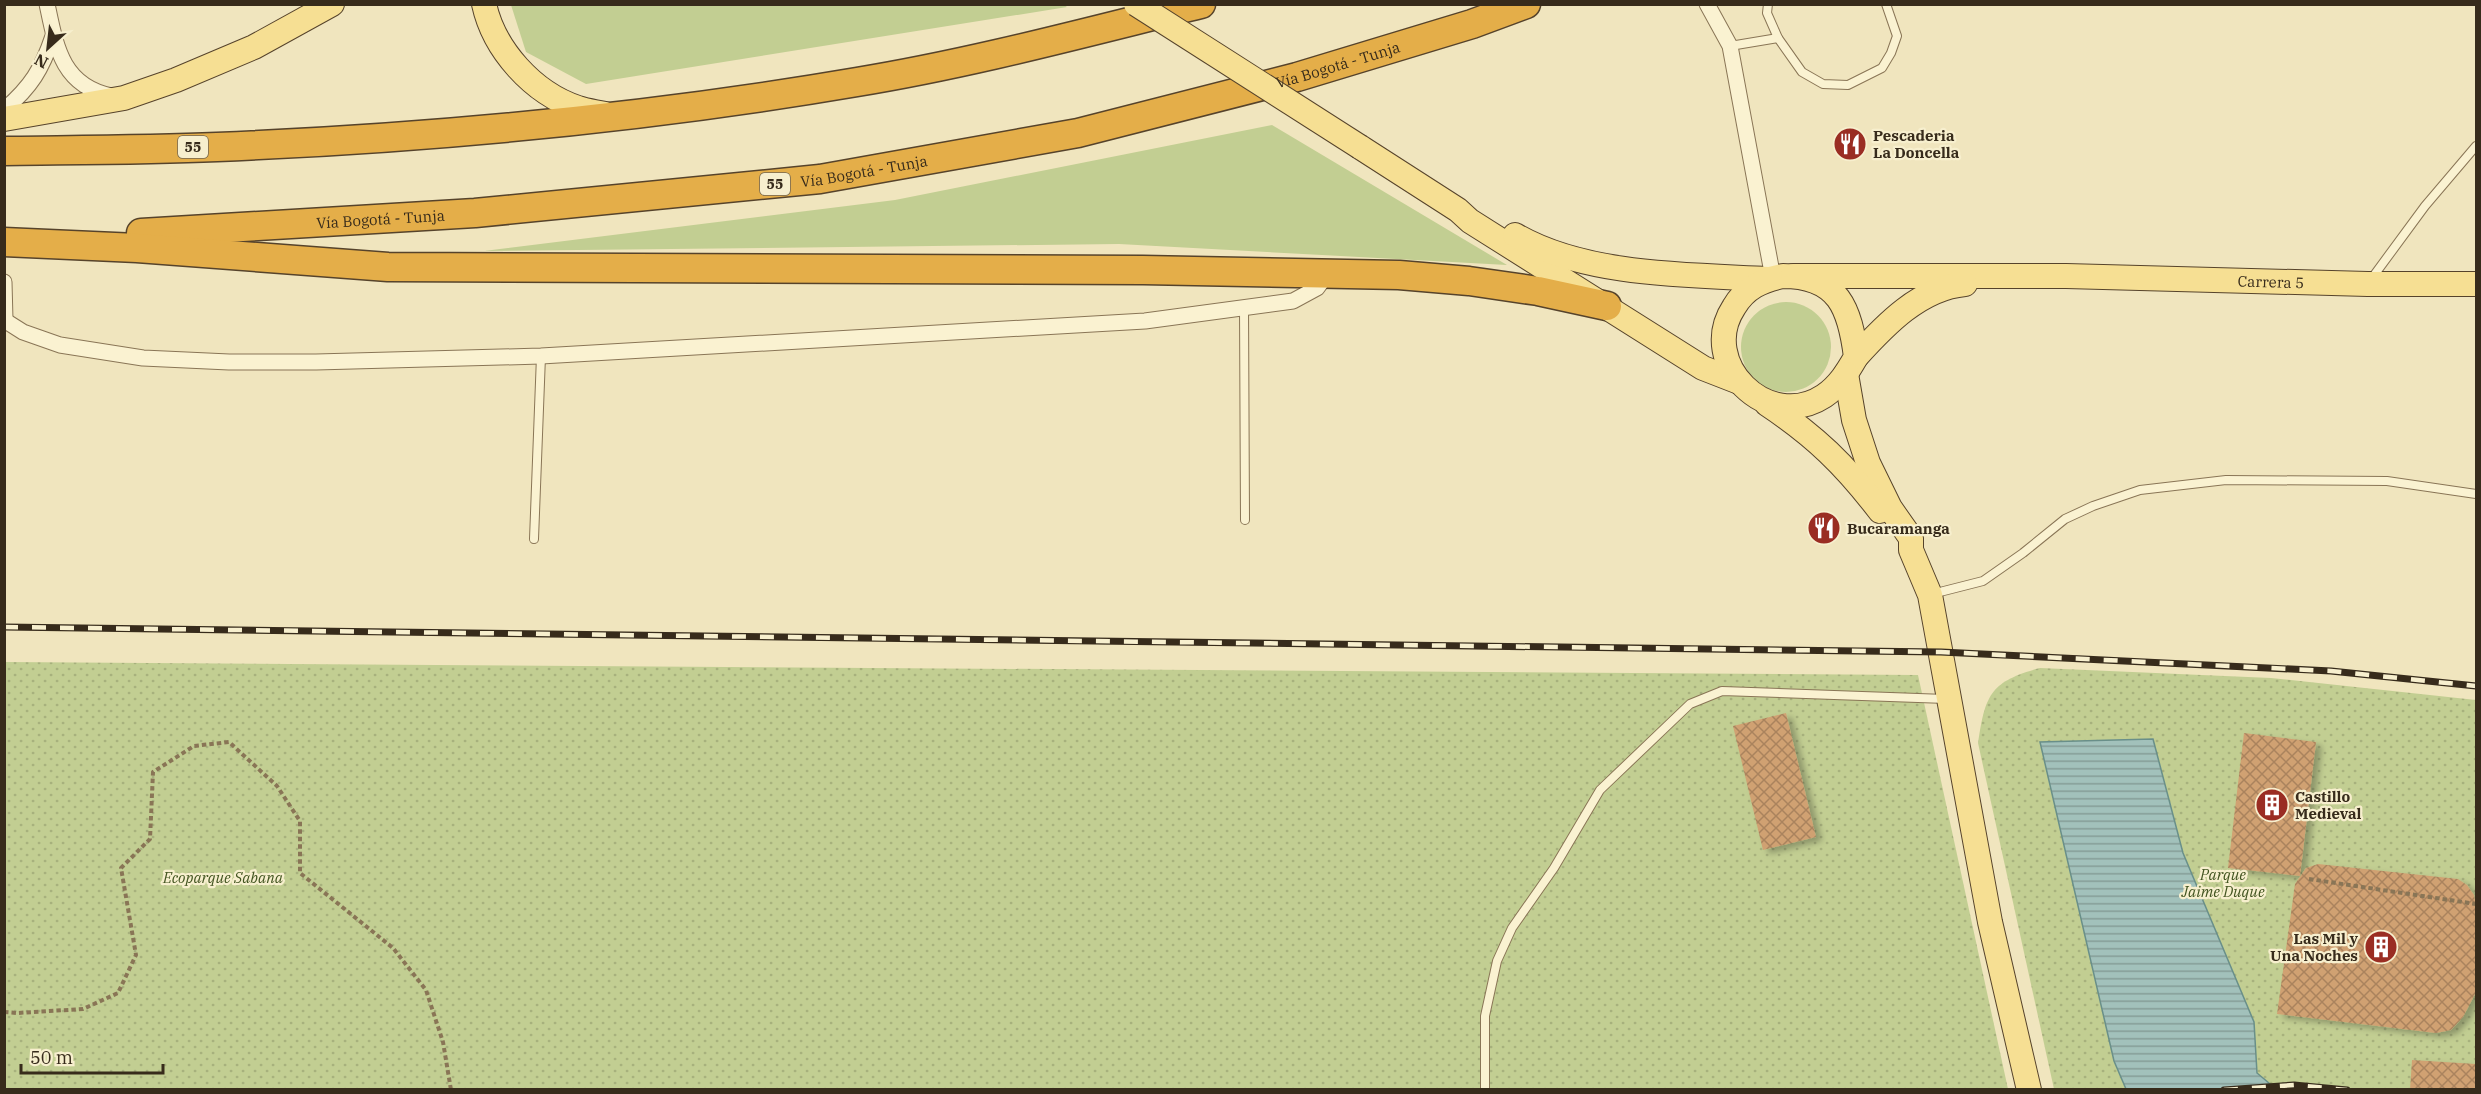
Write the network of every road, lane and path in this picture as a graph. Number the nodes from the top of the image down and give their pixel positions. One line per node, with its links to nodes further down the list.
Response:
1 (46, 4): 10 (street)
2 (333, 4): 13 (main road)
3 (484, 4): 15 (main road)
4 (1136, 4): 19 (main road, bridge)
5 (1201, 4): 15 (highway, 55)
6 (1526, 4): 20 (highway, Vía Bogotá - Tunja / 55)
7 (1707, 4): 12 (street)
8 (1768, 4): 11 (lane)
9 (1886, 4): 11 (lane)
10 (53, 36): 13 (street); 14 (street)
11 (1778, 38): 12 (lane)
12 (1730, 46): 23 (street)
13 (124, 98): 16 (main road)
14 (4, 110)
15 (619, 117): 18 (highway, 55)
16 (4, 119)
17 (2476, 146): 25 (lane)
18 (4, 151)
19 (1458, 210): 23 (main road); 27 (main road)
20 (4, 242): 21 (highway)
21 (1329, 272): 27 (highway); 28 (street)
22 (2066, 276): 23 (main road, Carrera 5); 25 (main road, Carrera 5); 31 (main road, Carrera 5)
23 (1778, 278): 31 (main road); 32 (main road)
24 (4, 282): 29 (street)
25 (2368, 284): 26 (main road, Carrera 5)
26 (2476, 284)
27 (1607, 306): 32 (main road)
28 (1244, 308): 30 (street); 35 (lane)
29 (5, 320): 30 (street)
30 (541, 356): 36 (lane)
31 (1851, 365): 33 (main road); 37 (main road)
32 (1739, 382): 33 (main road)
33 (1762, 401): 37 (main road)
34 (2476, 494): 38 (lane)
35 (1245, 520)
36 (534, 539)
37 (1911, 550): 38 (main road)
38 (1930, 595): 39 (main road)
39 (1948, 699): 44 (lane); 45 (main road)
40 (2309, 879): 41 (path)
41 (2476, 904)
42 (4, 1012): 43 (path)
43 (451, 1089)
44 (1485, 1089)
45 (2029, 1089)

